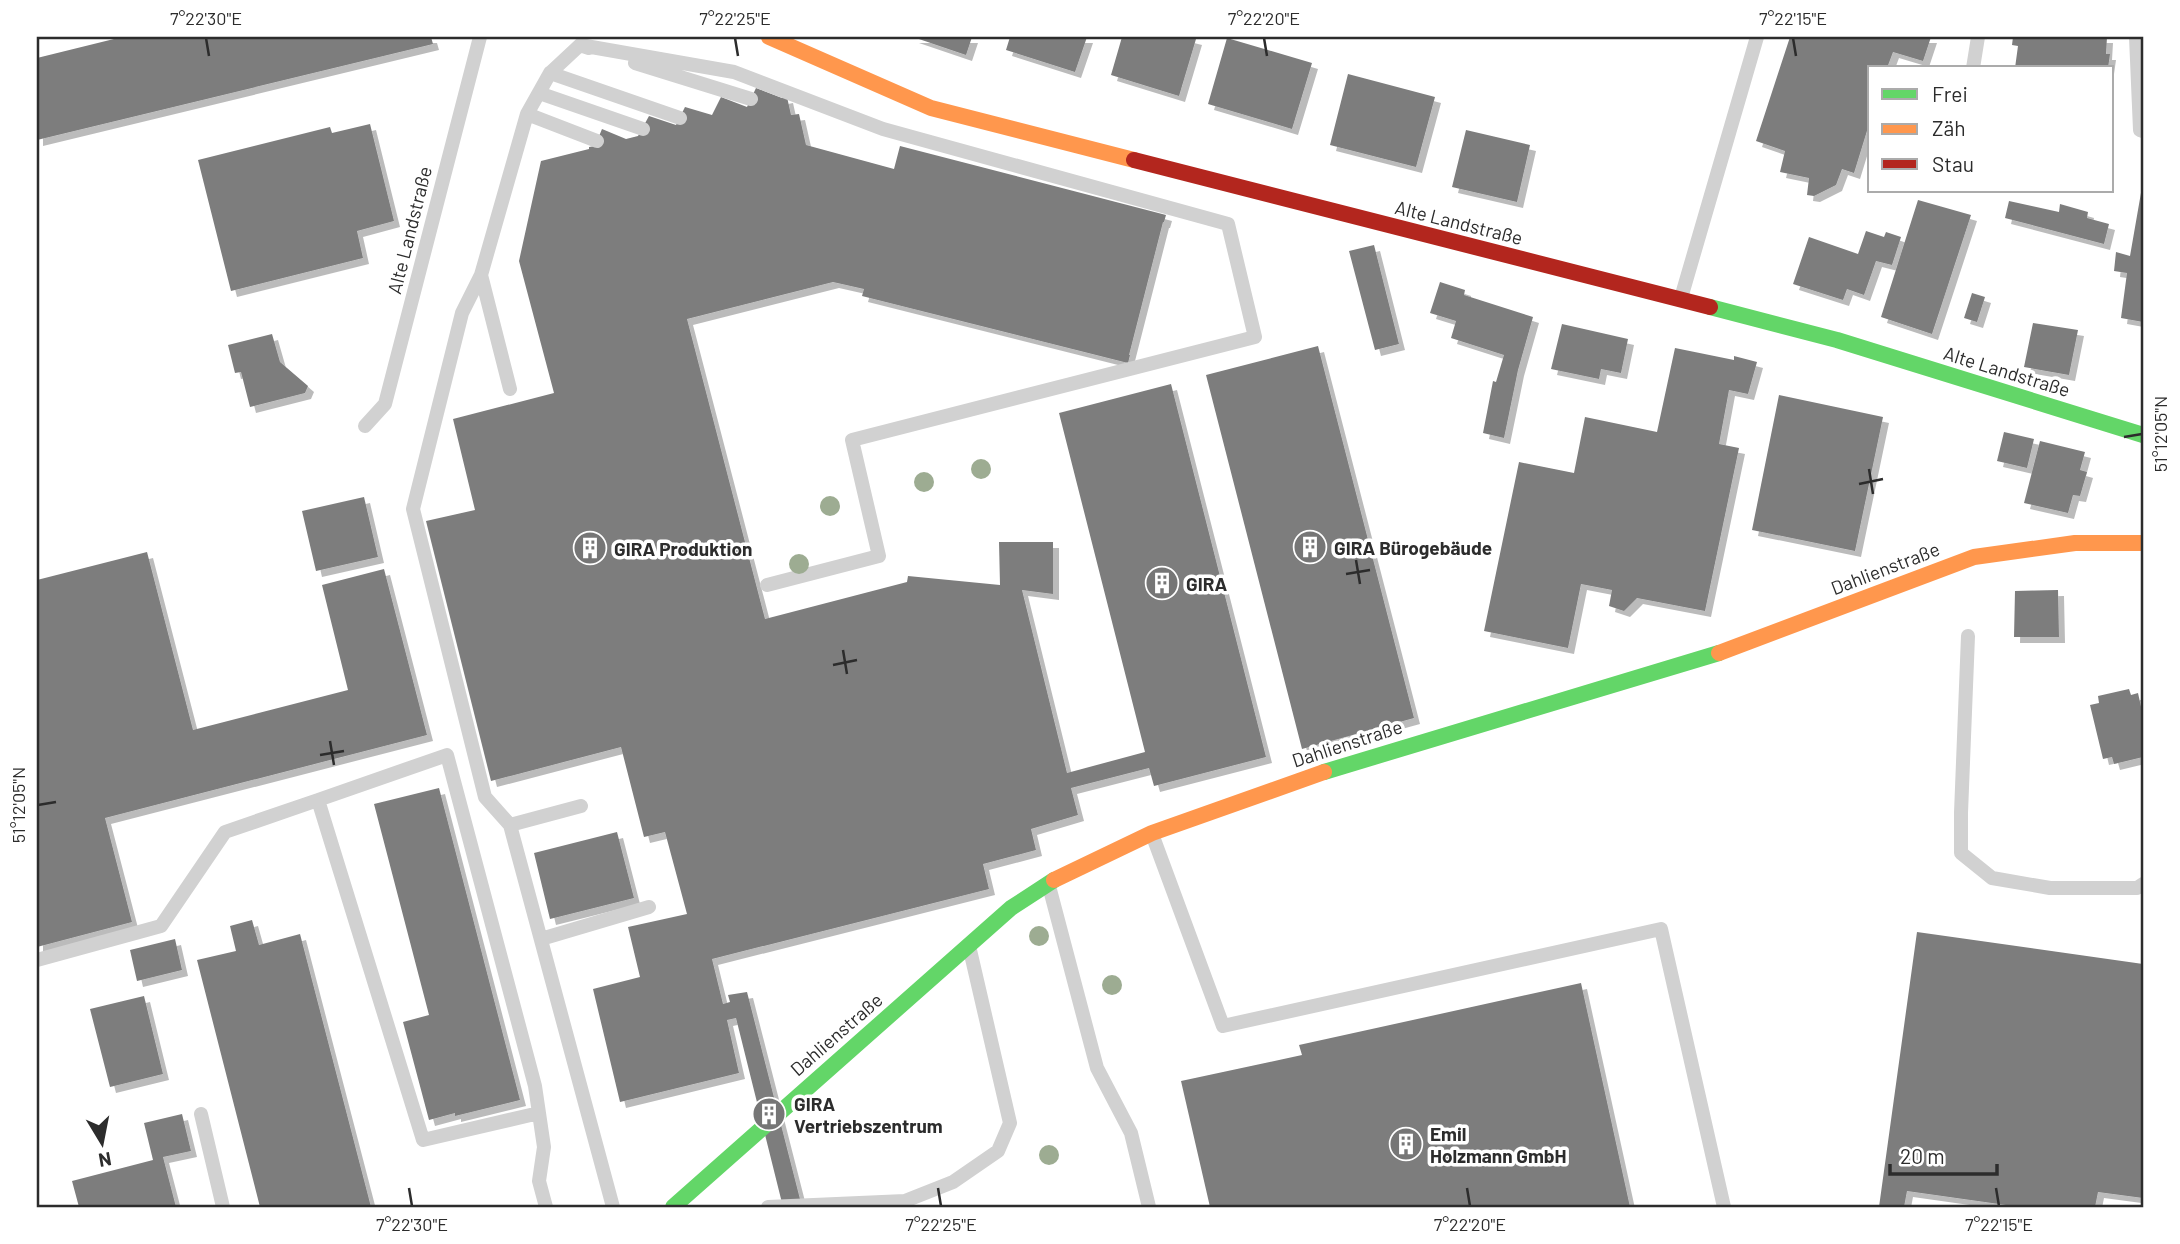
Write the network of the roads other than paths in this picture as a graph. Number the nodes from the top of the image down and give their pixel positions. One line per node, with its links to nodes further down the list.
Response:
1 (480, 37): 19 (lane, Alte Landstraße)
2 (769, 37): 17 (street, Alte Landstraße)
3 (1757, 37): 17 (lane)
4 (1978, 37): 7 (lane)
5 (2136, 37): 14 (lane)
6 (580, 45): 8 (lane); 10 (lane); 22 (lane)
7 (1973, 66)
8 (550, 73): 9 (lane); 12 (lane)
9 (539, 93): 11 (lane); 13 (lane)
10 (751, 99)
11 (527, 114): 15 (lane); 16 (lane)
12 (680, 118)
13 (643, 129)
14 (2143, 131)
15 (597, 141)
16 (481, 275): 18 (lane); 26 (lane)
17 (1681, 300): 20 (street, Alte Landstraße)
18 (510, 389)
19 (365, 426)
20 (2143, 435)
21 (2143, 543): 27 (street, Dahlienstraße)
22 (767, 585)
23 (1968, 636): 29 (lane)
24 (318, 800): 33 (lane); 34 (lane); 34 (lane)
25 (581, 806): 26 (lane)
26 (510, 825): 31 (lane)
27 (1158, 831): 28 (street, Dahlienstraße); 42 (lane)
28 (1048, 883): 32 (street, Dahlienstraße); 41 (lane)
29 (2143, 884)
30 (649, 907): 31 (lane)
31 (541, 939): 38 (lane)
32 (969, 946): 39 (street, Dahlienstraße); 40 (lane)
33 (37, 960)
34 (539, 1113): 37 (lane)
35 (201, 1114): 36 (lane)
36 (223, 1207)
37 (546, 1207)
38 (613, 1207)
39 (673, 1207)
40 (768, 1207)
41 (1149, 1207)
42 (1724, 1207)

